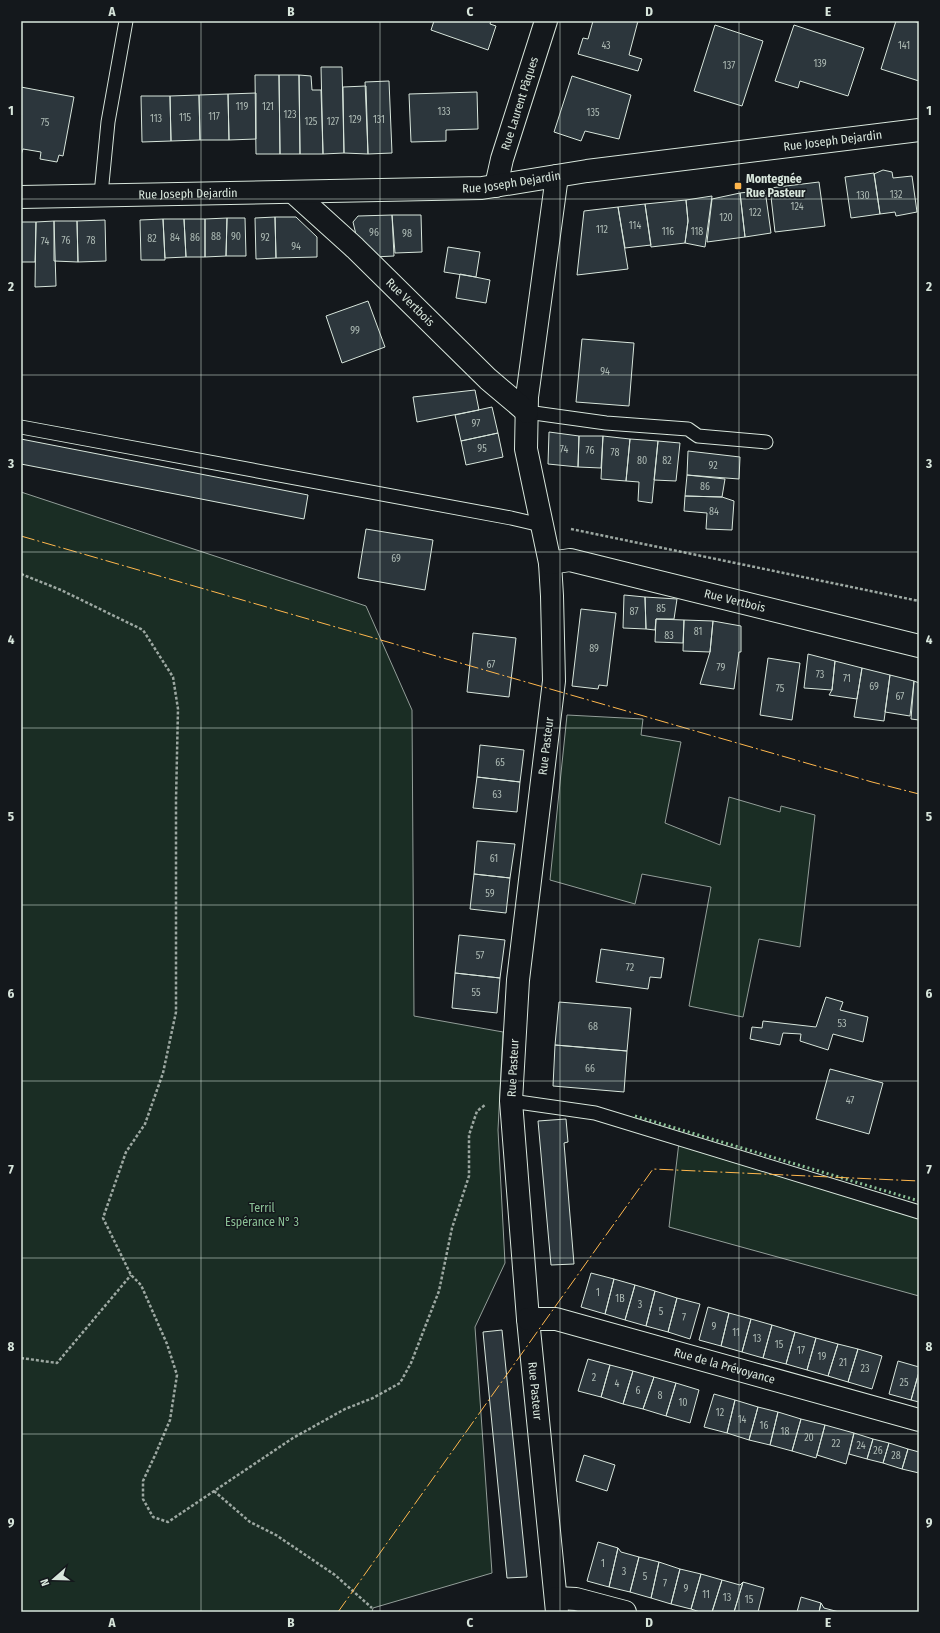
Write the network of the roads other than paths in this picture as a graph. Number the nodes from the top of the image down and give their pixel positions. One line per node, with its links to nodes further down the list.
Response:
1 (126, 21): 7 (lane)
2 (546, 21): 5 (street, Rue Laurent Pâques)
3 (919, 130): 4 (street, Rue Joseph Dejardin)
4 (556, 176): 5 (street, Rue Joseph Dejardin); 9 (street)
5 (496, 186): 6 (street, Rue Joseph Dejardin)
6 (293, 192): 7 (street, Rue Joseph Dejardin); 9 (street, Rue Vertbois)
7 (101, 194): 8 (street, Rue Joseph Dejardin)
8 (21, 197)
9 (527, 412): 11 (lane); 12 (street)
10 (21, 427): 12 (lane)
11 (766, 442)
12 (541, 525): 13 (street, Rue Pasteur)
13 (550, 563): 14 (street, Rue Vertbois); 15 (street, Rue Pasteur)
14 (919, 646)
15 (511, 1101): 16 (lane); 17 (street, Rue Pasteur)
16 (919, 1212)
17 (528, 1319): 18 (street, Rue de la Prévoyance); 19 (street, Rue Pasteur)
18 (919, 1420)
19 (557, 1605): 20 (street)
20 (626, 1612)

